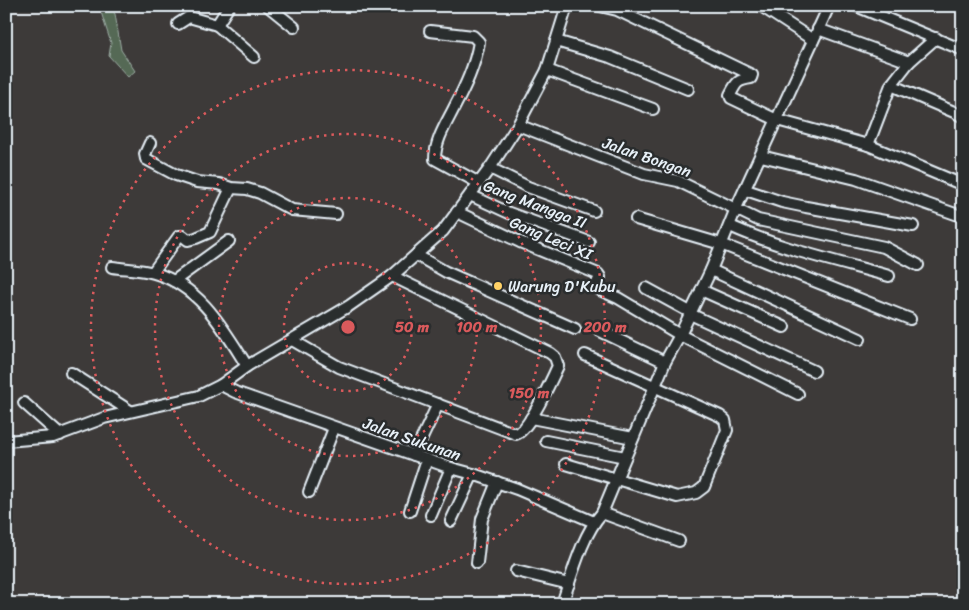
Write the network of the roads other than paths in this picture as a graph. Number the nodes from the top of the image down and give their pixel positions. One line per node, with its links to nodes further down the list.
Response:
1 (229, 6): 9 (street)
2 (268, 6): 10 (street)
3 (567, 6): 14 (street)
4 (600, 6): 24 (street)
5 (761, 6): 15 (street)
6 (830, 6): 11 (street)
7 (856, 6): 13 (street)
8 (178, 24): 9 (street)
9 (217, 25): 17 (street)
10 (294, 27)
11 (818, 29): 15 (street); 18 (street)
12 (430, 31): 30 (street)
13 (936, 38): 16 (street); 18 (street)
14 (556, 40): 19 (street); 21 (street)
15 (813, 40): 24 (street)
16 (963, 50)
17 (254, 57)
18 (908, 62): 20 (street)
19 (547, 70): 22 (street); 25 (street)
20 (891, 85): 23 (street); 27 (street)
21 (688, 89)
22 (653, 110)
23 (963, 117)
24 (777, 120): 27 (street); 28 (street)
25 (518, 125): 29 (street); 35 (street, Jalan Bongan)
26 (150, 143): 32 (street)
27 (868, 145): 31 (street)
28 (761, 156): 33 (street); 39 (street)
29 (490, 168): 30 (street); 36 (street)
30 (479, 183): 34 (street)
31 (963, 184)
32 (231, 188): 38 (street); 50 (street)
33 (746, 190): 35 (street); 42 (street)
34 (470, 195): 37 (street); 44 (street, Gang Mangga II)
35 (736, 210): 41 (street); 47 (street, Jalan Bongan)
36 (594, 211)
37 (457, 212): 46 (street); 61 (street, Gang Leci XI)
38 (336, 214)
39 (961, 216)
40 (636, 219): 45 (street)
41 (730, 226): 45 (street); 52 (street)
42 (913, 226)
43 (229, 241): 53 (street)
44 (589, 242)
45 (721, 244): 49 (street); 57 (street)
46 (416, 255): 51 (street); 59 (street)
47 (918, 265)
48 (112, 267): 50 (street)
49 (711, 270): 55 (street); 62 (street)
50 (153, 272): 53 (street)
51 (392, 276): 63 (street); 75 (street)
52 (889, 276)
53 (174, 281): 66 (street)
54 (646, 288): 56 (street)
55 (701, 290): 56 (street); 58 (street)
56 (690, 313): 61 (street); 67 (street)
57 (910, 319)
58 (784, 327)
59 (574, 329)
60 (600, 330): 65 (street)
61 (680, 335): 65 (street); 71 (street)
62 (860, 339)
63 (292, 340): 66 (street); 73 (street)
64 (585, 355): 70 (street)
65 (665, 362): 70 (street)
66 (247, 366): 69 (street)
67 (814, 372)
68 (71, 373): 74 (street)
69 (221, 385): 74 (street); 76 (street, Jalan Sukunan)
70 (654, 387): 78 (street); 87 (street)
71 (798, 394)
72 (24, 403): 77 (street)
73 (438, 404): 75 (street); 81 (street)
74 (130, 411): 77 (street)
75 (531, 418): 78 (street)
76 (334, 428): 81 (street, Jalan Sukunan); 89 (street)
77 (60, 435): 79 (street)
78 (633, 438): 82 (street)
79 (6, 441)
80 (546, 441): 82 (street)
81 (414, 455): 83 (street, Jalan Sukunan)
82 (625, 457): 87 (street)
83 (427, 459): 85 (street, Jalan Sukunan); 90 (street)
84 (566, 464): 87 (street)
85 (451, 468): 86 (street, Jalan Sukunan); 92 (street)
86 (473, 474): 88 (street, Jalan Sukunan); 93 (street)
87 (615, 479): 91 (street)
88 (497, 482): 94 (street, Jalan Sukunan); 96 (street)
89 (309, 492)
90 (410, 511)
91 (602, 513): 94 (street); 95 (street)
92 (431, 516)
93 (451, 521)
94 (594, 522): 98 (street)
95 (679, 541)
96 (477, 563)
97 (516, 571): 98 (street)
98 (569, 584): 99 (street)
99 (562, 604)

